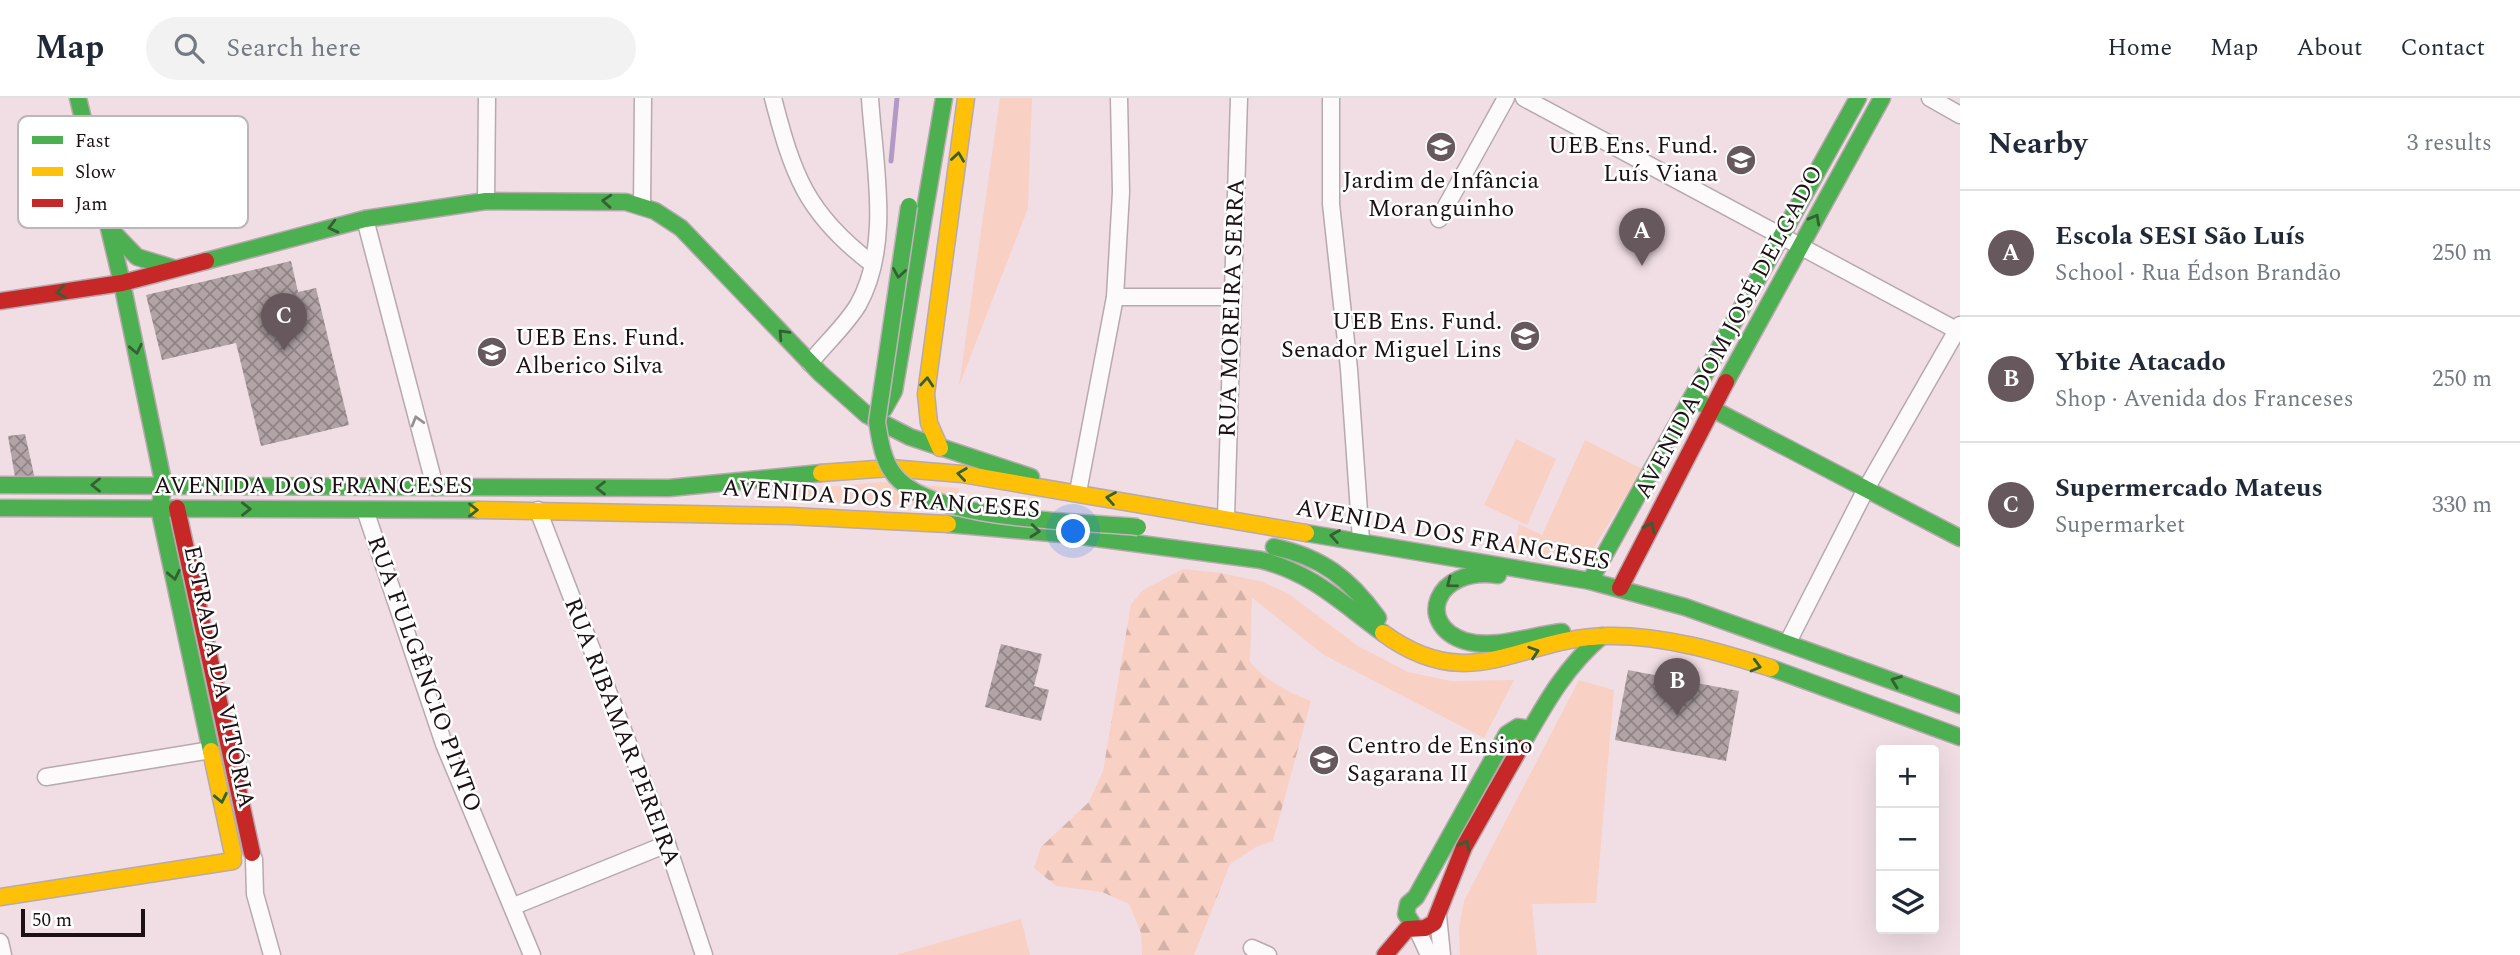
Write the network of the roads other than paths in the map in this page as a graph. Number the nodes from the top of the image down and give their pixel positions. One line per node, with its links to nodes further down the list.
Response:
1 (78, 98): 17 (main road)
2 (487, 98): 18 (street)
3 (643, 98): 19 (street)
4 (773, 98): 26 (street)
5 (870, 98): 26 (street)
6 (943, 98): 36 (main road); 49 (main road, one-way to 49, bridge)
7 (966, 98): 37 (main road, one-way to 7)
8 (1119, 98): 29 (street)
9 (1239, 98): 30 (street, RUA MOREIRA SERRA)
10 (1331, 98): 52 (street)
11 (1506, 98): 21 (street)
12 (1524, 98): 24 (street)
13 (1858, 98): 24 (main road, AVENIDA DOM JOSÉ DELGADO)
14 (1882, 98): 25 (main road, AVENIDA DOM JOSÉ DELGADO, one-way to 14)
15 (1930, 98): 16 (street)
16 (1960, 115)
17 (82, 116)
18 (486, 201): 19 (main road, one-way to 18); 20 (main road)
19 (642, 206): 33 (main road, one-way to 19)
20 (365, 219): 27 (main road, one-way to 27); 40 (street, one-way to 20)
21 (1439, 219)
22 (108, 228): 28 (main road)
23 (109, 228): 27 (main road)
24 (1781, 236): 25 (street); 34 (main road, AVENIDA DOM JOSÉ DELGADO)
25 (1800, 246): 32 (street); 35 (main road, AVENIDA DOM JOSÉ DELGADO)
26 (871, 263): 33 (street)
27 (175, 268): 28 (main road)
28 (122, 283): 31 (main road, one-way to 31); 39 (main road, one-way to 39)
29 (1115, 297): 30 (street); 42 (street)
30 (1231, 297): 48 (street, RUA MOREIRA SERRA)
31 (0, 300)
32 (1959, 329): 41 (street)
33 (810, 363): 36 (main road)
34 (1691, 398): 35 (main road); 53 (main road, AVENIDA DOM JOSÉ DELGADO)
35 (1711, 408): 41 (main road); 54 (main road, AVENIDA DOM JOSÉ DELGADO, one-way to 35)
36 (867, 415): 37 (main road)
37 (940, 448): 42 (main road)
38 (0, 485): 39 (main road, AVENIDA DOS FRANCESES, one-way to 38)
39 (164, 486): 40 (main road, AVENIDA DOS FRANCESES); 44 (main road); 45 (main road)
40 (435, 487): 42 (main road, AVENIDA DOS FRANCESES, one-way to 40)
41 (1866, 489): 51 (main road); 58 (street)
42 (1077, 492): 48 (main road, AVENIDA DOS FRANCESES, one-way to 42)
43 (0, 508): 44 (main road, AVENIDA DOS FRANCESES)
44 (159, 508): 45 (main road, AVENIDA DOS FRANCESES); 63 (main road, ESTRADA DA VITÓRIA, one-way to 63)
45 (182, 508): 46 (main road, AVENIDA DOS FRANCESES, one-way to 46); 66 (main road, ESTRADA DA VITÓRIA)
46 (365, 510): 47 (main road, AVENIDA DOS FRANCESES, one-way to 47); 71 (street, RUA FULGÊNCIO PINTO)
47 (538, 510): 59 (main road, AVENIDA DOS FRANCESES, one-way to 59); 65 (street, RUA RIBAMAR PEREIRA)
48 (1226, 517): 52 (main road, AVENIDA DOS FRANCESES, one-way to 48)
49 (1144, 528)
50 (1222, 538): 59 (main road)
51 (1960, 538)
52 (1361, 540): 53 (main road, AVENIDA DOS FRANCESES)
53 (1590, 581): 54 (main road, AVENIDA DOS FRANCESES)
54 (1620, 588): 55 (main road, AVENIDA DOS FRANCESES)
55 (1685, 607): 57 (main road, one-way to 57); 58 (main road, AVENIDA DOS FRANCESES)
56 (1602, 636): 57 (main road, AVENIDA DOS FRANCESES); 59 (main road, AVENIDA DOS FRANCESES, one-way to 56); 61 (main road)
57 (1649, 641): 62 (main road, AVENIDA DOS FRANCESES, one-way to 62)
58 (1788, 642): 60 (main road, AVENIDA DOS FRANCESES, one-way to 58)
59 (1409, 650)
60 (1960, 705)
61 (1531, 729): 70 (main road); 72 (main road, one-way to 61)
62 (1960, 737)
63 (211, 750): 64 (street); 67 (main road, ESTRADA DA VITÓRIA, one-way to 67)
64 (46, 776)
65 (667, 844): 71 (street); 79 (street, RUA RIBAMAR PEREIRA)
66 (253, 856): 67 (main road); 68 (street, ESTRADA DA VITÓRIA)
67 (234, 861): 68 (street, ESTRADA DA VITÓRIA); 69 (main road)
68 (255, 894): 77 (street, ESTRADA DA VITÓRIA)
69 (0, 897)
70 (1411, 903): 72 (main road); 73 (main road); 81 (main road)
71 (514, 906): 78 (street, RUA FULGÊNCIO PINTO)
72 (1438, 912): 73 (main road); 83 (street)
73 (1415, 927): 81 (main road); 82 (street)
74 (0, 942): 76 (street)
75 (1252, 948): 80 (street)
76 (3, 955)
77 (272, 955)
78 (532, 955)
79 (704, 955)
80 (1268, 955)
81 (1385, 955)
82 (1429, 955)
83 (1442, 955)

